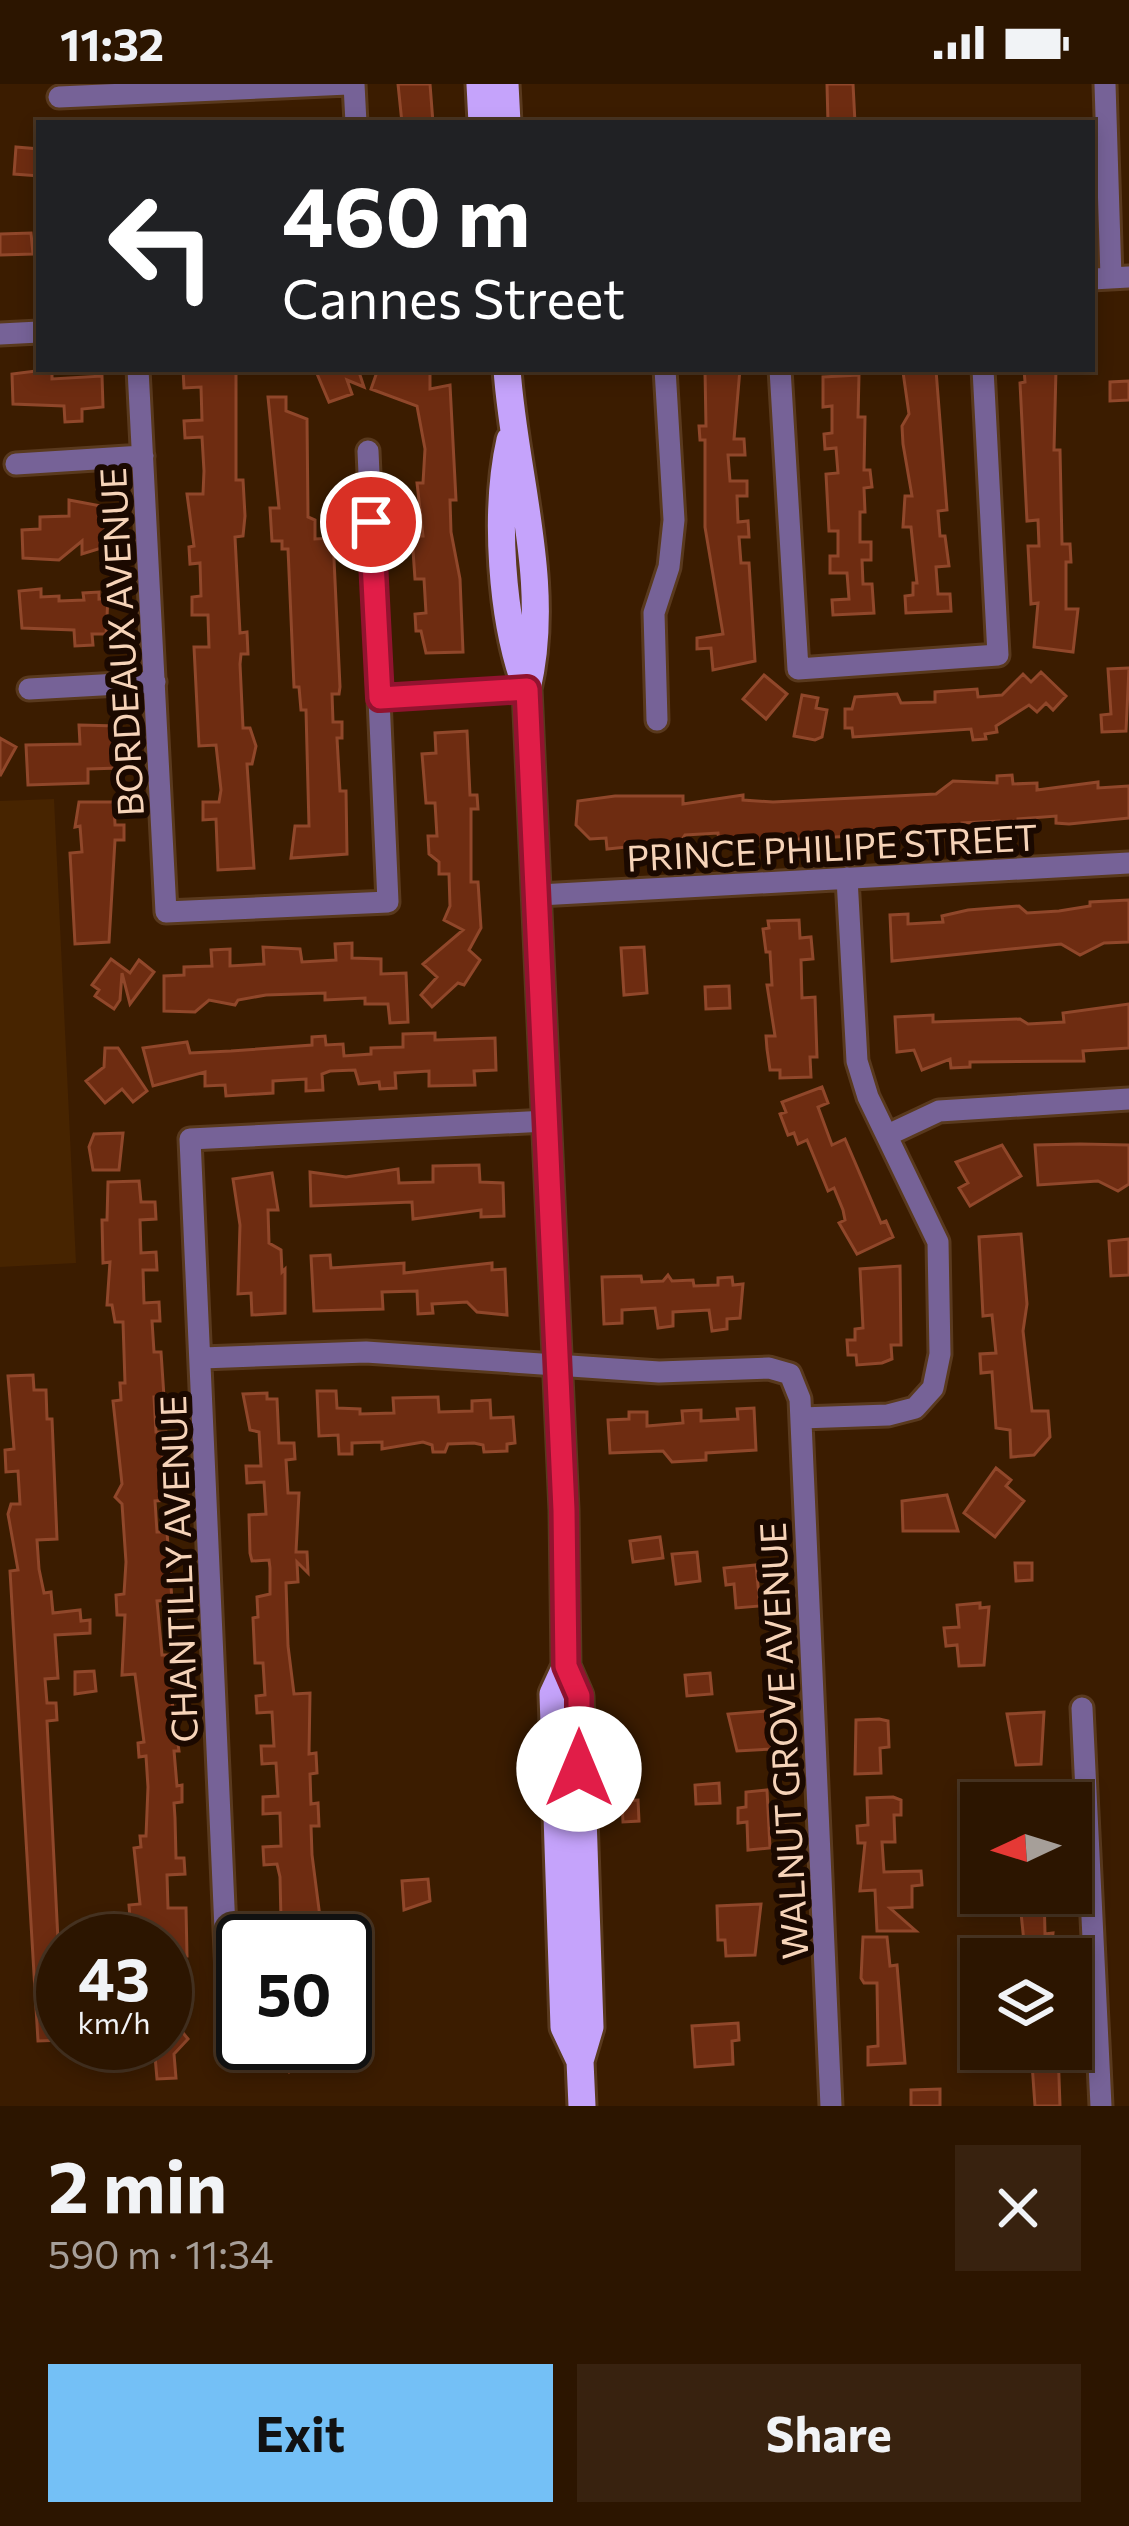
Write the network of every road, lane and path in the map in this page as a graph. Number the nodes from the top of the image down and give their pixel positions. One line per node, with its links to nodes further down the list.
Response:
1 (351, 84): 5 (street); 6 (street)
2 (480, 84): 7 (main road)
3 (505, 84): 8 (main road)
4 (1105, 84): 9 (street)
5 (59, 97)
6 (356, 120)
7 (482, 120)
8 (507, 120)
9 (1111, 278)
10 (36, 332): 11 (street)
11 (0, 334)
12 (138, 372): 18 (street, BORDEAUX AVENUE)
13 (507, 372): 22 (main road)
14 (665, 372): 24 (street)
15 (780, 372): 16 (street)
16 (983, 372)
17 (368, 451): 23 (street)
18 (143, 456): 19 (street); 20 (street, BORDEAUX AVENUE)
19 (16, 464)
20 (155, 682): 21 (street); 23 (street, BORDEAUX AVENUE)
21 (29, 689)
22 (527, 689): 23 (street); 27 (main road)
23 (380, 698)
24 (657, 719)
25 (1129, 862): 26 (street, PRINCE PHILIPE STREET)
26 (847, 878): 27 (street, PRINCE PHILIPE STREET); 30 (street)
27 (539, 895): 29 (main road)
28 (1129, 1099): 30 (street)
29 (546, 1121): 31 (street, CHANTILLY AVENUE); 32 (main road)
30 (890, 1134): 33 (street)
31 (202, 1358): 32 (street); 35 (street, CHANTILLY AVENUE)
32 (556, 1365): 33 (street, WALNUT GROVE AVENUE); 36 (main road)
33 (801, 1418): 37 (street, WALNUT GROVE AVENUE)
34 (1082, 1708): 38 (street)
35 (225, 1914)
36 (582, 2106)
37 (831, 2106)
38 (1101, 2106)

